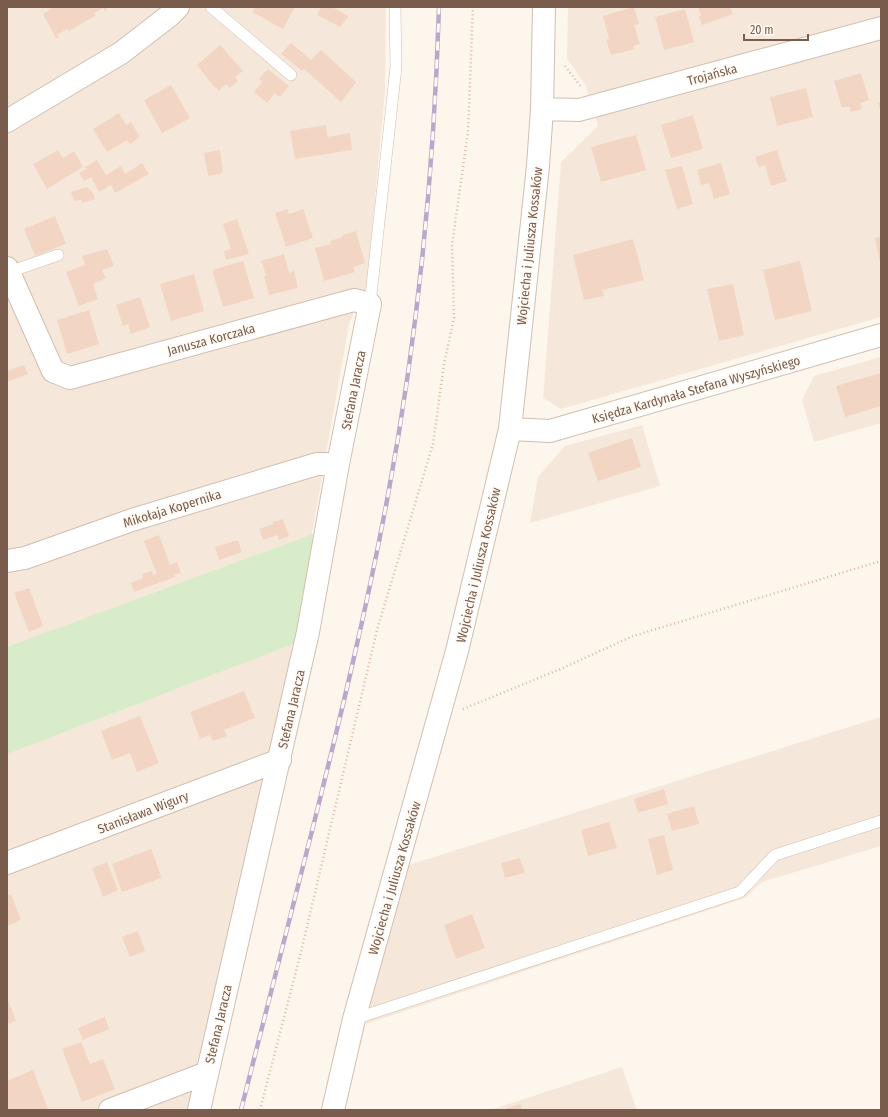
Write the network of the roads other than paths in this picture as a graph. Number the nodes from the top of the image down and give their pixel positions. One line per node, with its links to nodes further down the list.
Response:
1 (178, 7): 8 (street)
2 (211, 7): 6 (lane)
3 (395, 7): 11 (lane)
4 (544, 7): 7 (street, Wojciecha i Juliusza Kossaków)
5 (881, 28): 7 (street, Trojańska)
6 (291, 75)
7 (542, 109): 13 (street, Wojciecha i Juliusza Kossaków)
8 (7, 121)
9 (58, 255): 10 (lane)
10 (8, 270): 11 (street, Janusza Korczaka)
11 (370, 304): 14 (street, Stefana Jaracza)
12 (881, 335): 13 (street, Księdza Kardynała Stefana Wyszyńskiego)
13 (510, 429): 19 (street, Wojciecha i Juliusza Kossaków)
14 (338, 464): 15 (street, Mikołaja Kopernika); 16 (street, Stefana Jaracza)
15 (7, 561)
16 (280, 760): 18 (street, Stanisława Wigury); 20 (street, Stefana Jaracza)
17 (881, 822): 19 (lane)
18 (7, 863)
19 (354, 1019): 23 (street, Wojciecha i Juliusza Kossaków)
20 (207, 1073): 21 (street); 22 (street, Stefana Jaracza)
21 (110, 1110)
22 (199, 1110)
23 (333, 1110)

